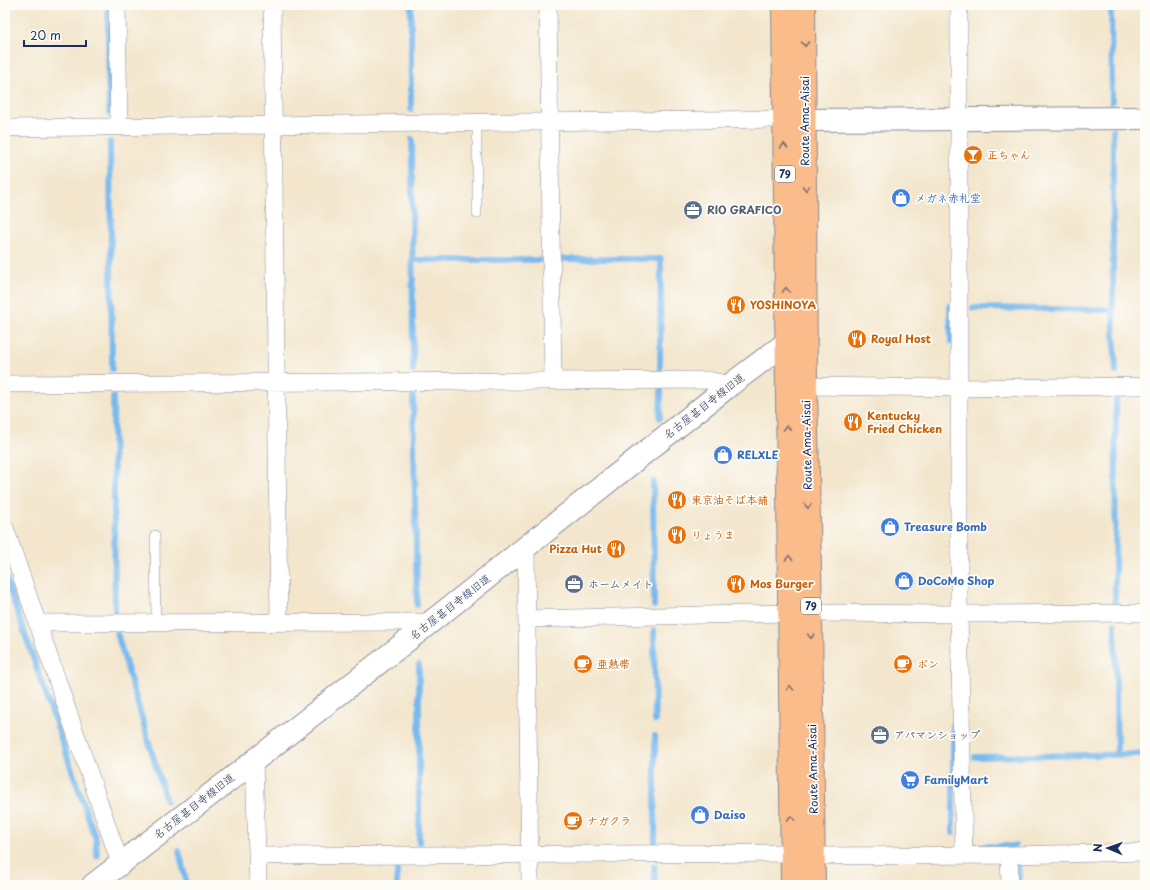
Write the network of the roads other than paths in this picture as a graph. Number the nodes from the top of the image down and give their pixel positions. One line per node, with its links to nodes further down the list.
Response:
1 (117, 5): 13 (street)
2 (272, 5): 12 (street)
3 (548, 5): 10 (street)
4 (783, 5): 9 (main road, Route Ama-Aisai / 79)
5 (804, 5): 9 (main road, Route Ama-Aisai / 79, one-way to 9)
6 (959, 5): 7 (street)
7 (958, 118): 8 (street); 9 (street); 24 (street)
8 (1145, 118)
9 (795, 120): 10 (street); 16 (main road, Route Ama-Aisai / 79, one-way to 16); 17 (main road, Route Ama-Aisai / 79, one-way to 9)
10 (549, 122): 11 (street); 18 (street)
11 (477, 123): 12 (street); 15 (lane)
12 (273, 125): 13 (street); 19 (street)
13 (119, 127): 14 (street)
14 (5, 128)
15 (477, 214)
16 (806, 327): 17 (street, 名古屋甚目寺線旧道); 22 (main road, Route Ama-Aisai / 79)
17 (786, 343): 21 (street, 名古屋甚目寺線旧道); 28 (main road, Route Ama-Aisai / 79, one-way to 17)
18 (553, 380): 19 (street); 21 (street)
19 (276, 382): 20 (street); 33 (street)
20 (5, 384)
21 (730, 385): 27 (street, 名古屋甚目寺線旧道)
22 (806, 386): 24 (street); 29 (main road, Route Ama-Aisai / 79, one-way to 29)
23 (1145, 386): 24 (street)
24 (959, 388): 31 (street)
25 (5, 528): 35 (street)
26 (155, 535): 36 (lane)
27 (526, 547): 32 (street); 34 (street, 名古屋甚目寺線旧道)
28 (789, 613): 32 (street); 39 (main road, Route Ama-Aisai / 79, one-way to 28)
29 (811, 613): 31 (street); 44 (main road, Route Ama-Aisai / 79, one-way to 44)
30 (1145, 613): 31 (street)
31 (959, 614): 41 (street)
32 (527, 619): 40 (street)
33 (279, 622): 34 (street); 36 (street)
34 (430, 622): 37 (street, 名古屋甚目寺線旧道)
35 (38, 623): 36 (street); 45 (street)
36 (156, 623)
37 (254, 761): 43 (street); 45 (street, 名古屋甚目寺線旧道)
38 (1145, 852): 42 (street)
39 (792, 853): 40 (street); 49 (main road, Route Ama-Aisai / 79)
40 (530, 854): 43 (street); 48 (street)
41 (964, 855): 42 (street); 44 (street)
42 (1009, 855): 51 (street)
43 (257, 856): 47 (street)
44 (813, 856): 50 (main road, Route Ama-Aisai / 79)
45 (120, 863): 46 (street, 名古屋甚目寺線旧道)
46 (93, 885)
47 (258, 885)
48 (530, 885)
49 (792, 885)
50 (814, 885)
51 (1010, 885)

